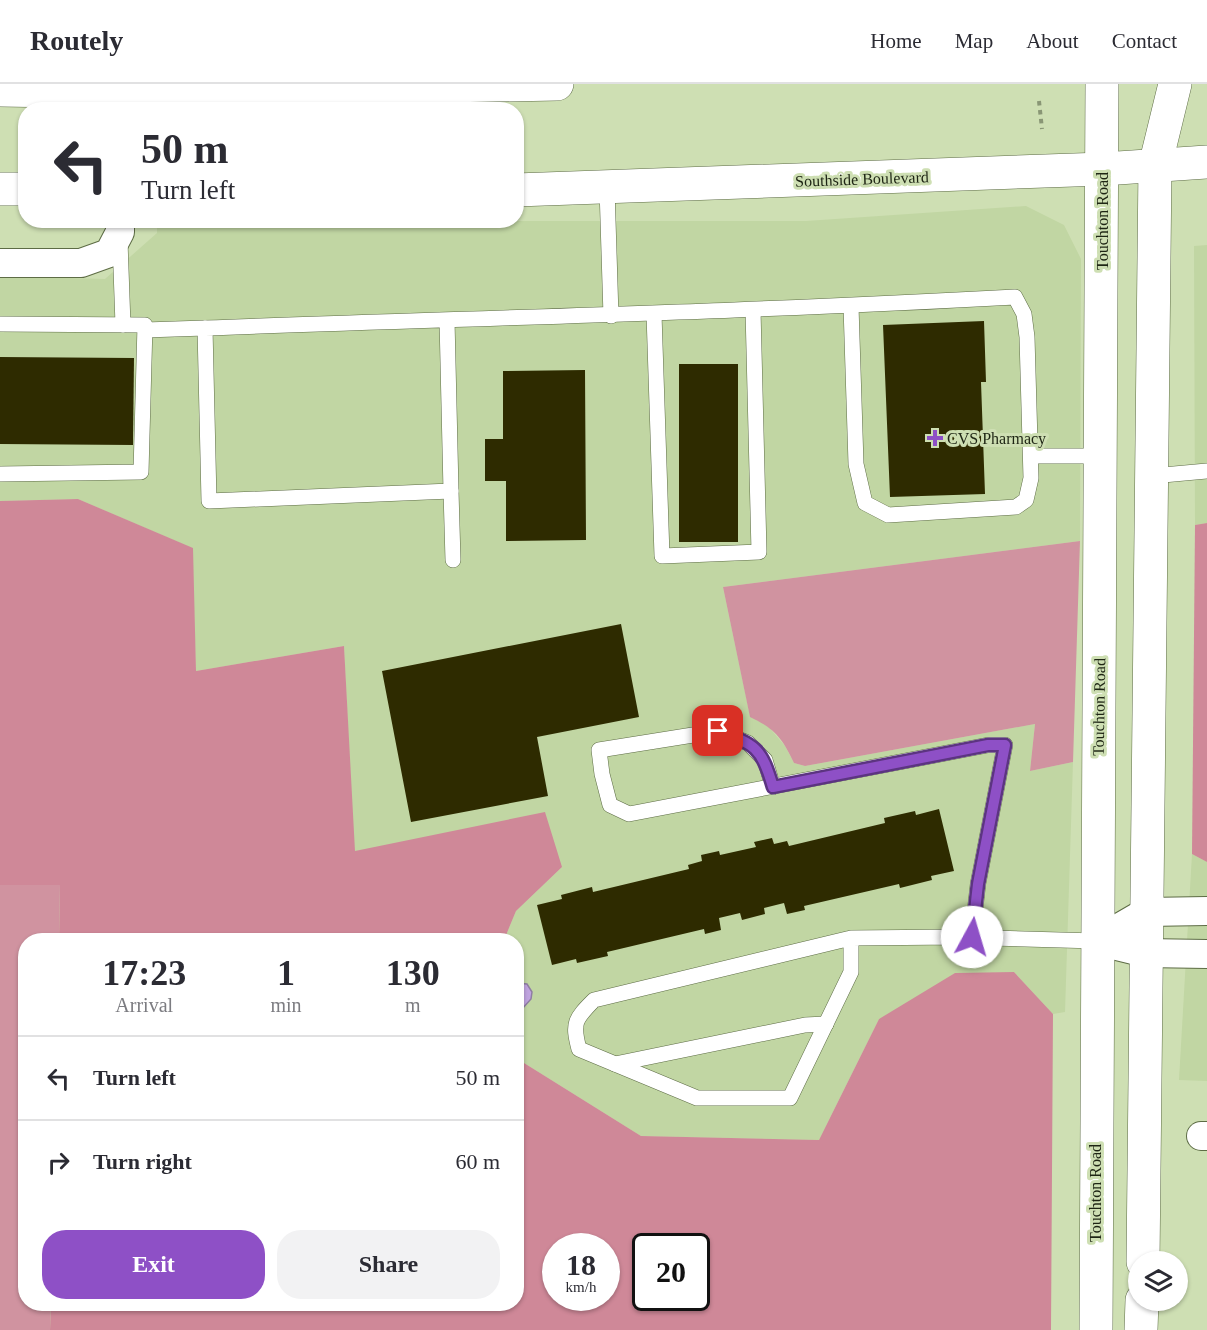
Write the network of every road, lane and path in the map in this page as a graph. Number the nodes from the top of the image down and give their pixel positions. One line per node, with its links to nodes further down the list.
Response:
1 (530, 84): 2 (main road); 5 (main road)
2 (557, 84)
3 (1102, 84): 12 (main road, Touchton Road)
4 (1175, 84): 11 (main road)
5 (282, 87): 7 (main road)
6 (0, 90): 7 (main road)
7 (120, 101)
8 (1039, 101): 9 (path)
9 (1042, 129)
10 (1207, 162): 11 (main road, Southside Boulevard)
11 (1155, 166): 12 (main road, Southside Boulevard); 33 (main road)
12 (1103, 170): 13 (main road, Southside Boulevard); 30 (main road, Touchton Road)
13 (607, 188): 16 (main road, Southside Boulevard); 23 (lane)
14 (0, 189): 15 (main road)
15 (18, 189)
16 (524, 190)
17 (119, 228): 19 (street)
18 (120, 228): 26 (lane)
19 (0, 262)
20 (851, 306): 21 (lane); 29 (lane); 29 (lane)
21 (753, 310): 22 (lane); 22 (lane)
22 (654, 314): 23 (lane)
23 (611, 316): 24 (lane)
24 (447, 320): 27 (lane); 34 (lane)
25 (0, 324): 26 (lane)
26 (123, 325): 28 (lane)
27 (205, 328): 28 (lane); 34 (lane)
28 (145, 330): 32 (lane)
29 (1031, 456): 30 (lane)
30 (1101, 456): 41 (main road, Touchton Road)
31 (1207, 471): 33 (lane)
32 (0, 474)
33 (1152, 476): 38 (main road)
34 (451, 491): 35 (lane)
35 (453, 560)
36 (773, 787): 36 (lane); 39 (lane)
37 (1207, 911): 38 (street)
38 (1146, 912): 41 (street); 42 (main road)
39 (972, 937): 40 (lane); 41 (lane)
40 (851, 939): 44 (lane); 45 (lane)
41 (1096, 940): 42 (street); 48 (main road, Touchton Road)
42 (1145, 953): 43 (street); 46 (main road)
43 (1207, 954)
44 (826, 1024): 45 (lane); 45 (lane)
45 (615, 1064)
46 (1143, 1251)
47 (1142, 1311): 49 (main road)
48 (1096, 1330)
49 (1141, 1330)

